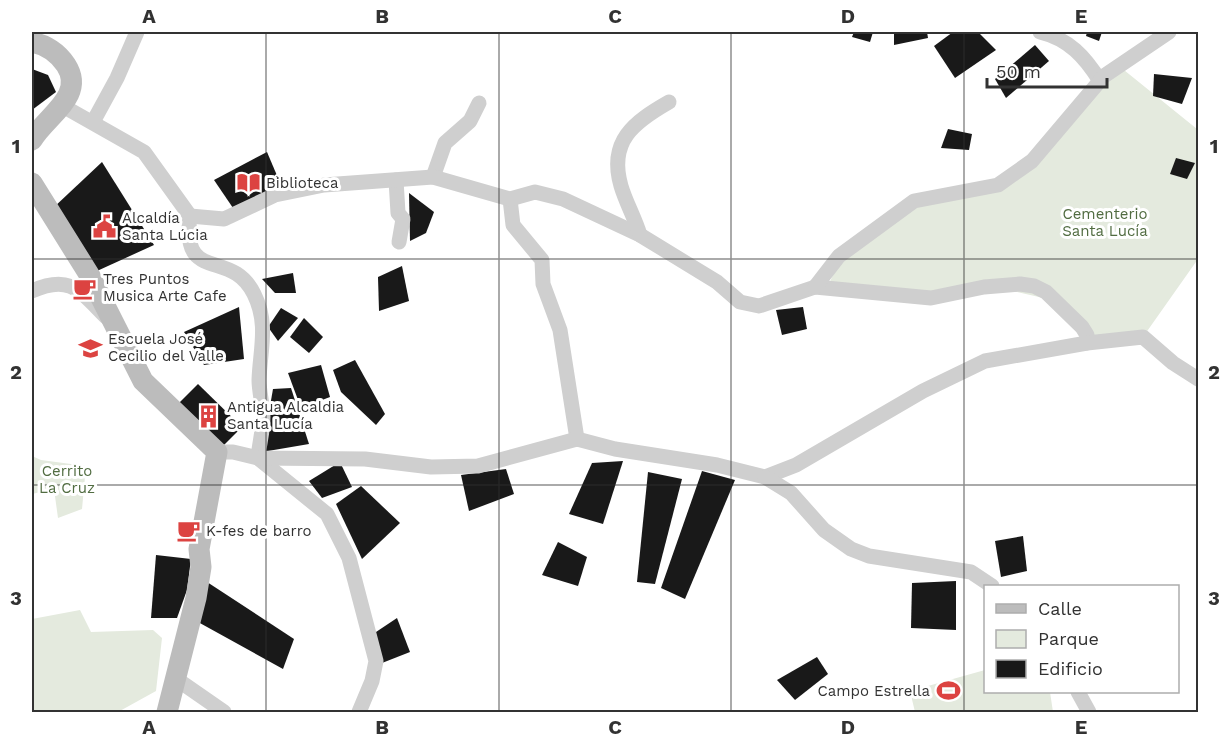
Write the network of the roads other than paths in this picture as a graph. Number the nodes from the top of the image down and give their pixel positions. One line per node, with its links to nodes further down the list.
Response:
1 (137, 32): 9 (street)
2 (1040, 32): 5 (street)
3 (1169, 32): 5 (street)
4 (32, 42): 8 (street)
5 (1100, 81): 18 (street)
6 (669, 102): 16 (street)
7 (479, 103): 11 (street)
8 (61, 105): 9 (street); 10 (street)
9 (93, 122): 15 (street)
10 (32, 140)
11 (433, 177): 12 (street); 14 (street)
12 (396, 180): 15 (street); 17 (street)
13 (32, 183): 20 (street)
14 (510, 199): 16 (street); 23 (street)
15 (190, 216): 25 (street)
16 (640, 234): 18 (street)
17 (399, 242)
18 (815, 287): 21 (street)
19 (32, 291): 20 (street)
20 (113, 323): 24 (street)
21 (1087, 343): 22 (street); 26 (street)
22 (1198, 379)
23 (577, 439): 25 (street); 26 (street)
24 (217, 452): 25 (street); 28 (street)
25 (258, 459): 32 (street)
26 (765, 477): 27 (street)
27 (990, 585)
28 (175, 678): 30 (street); 31 (street)
29 (1079, 693): 33 (street)
30 (167, 712)
31 (224, 712)
32 (359, 712)
33 (1089, 712)

